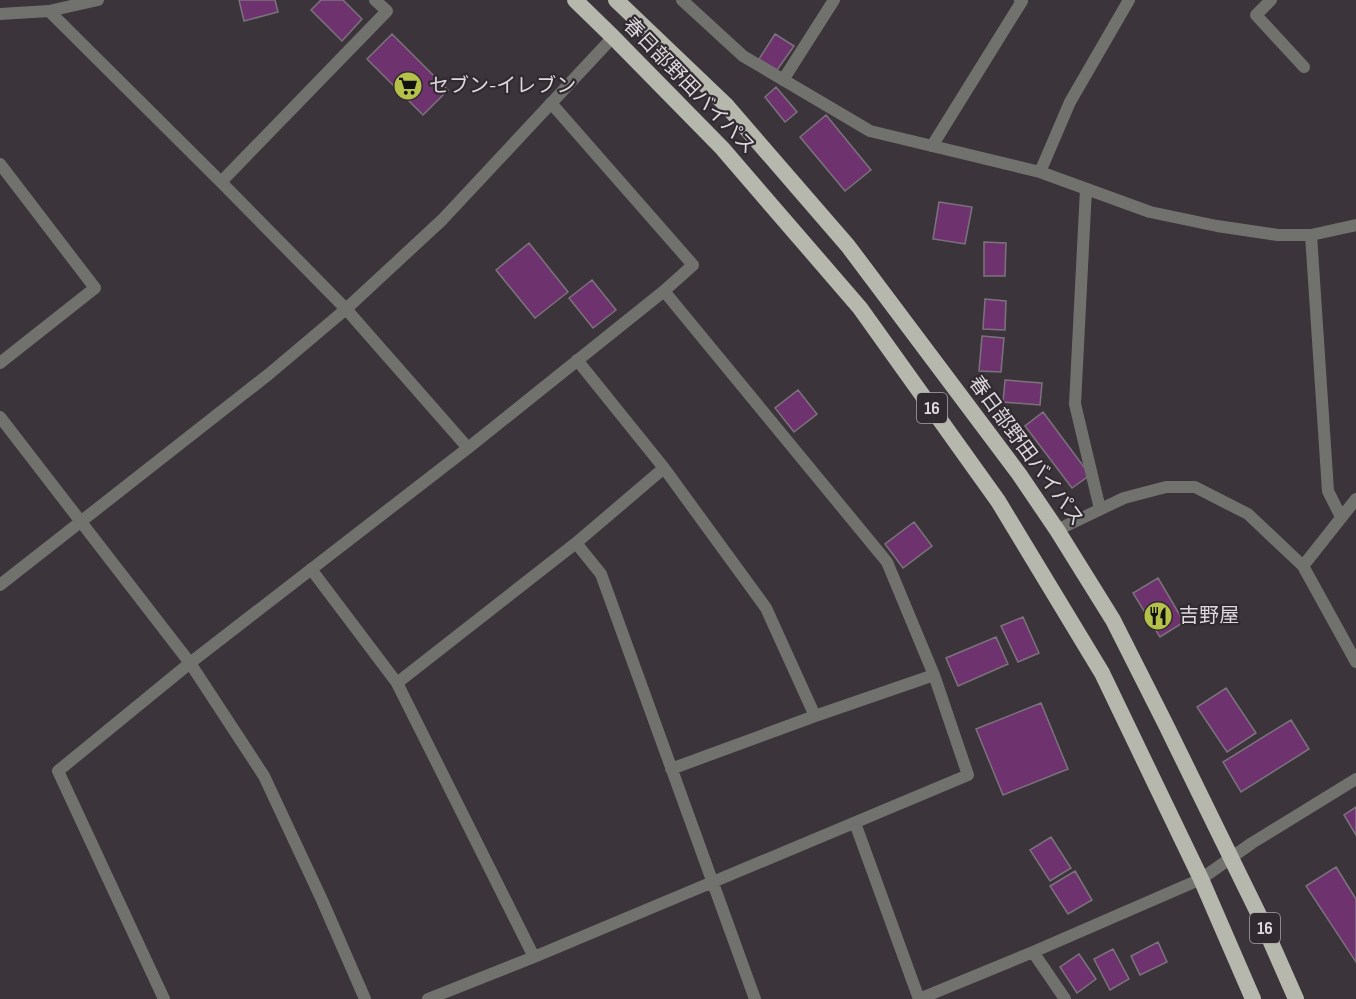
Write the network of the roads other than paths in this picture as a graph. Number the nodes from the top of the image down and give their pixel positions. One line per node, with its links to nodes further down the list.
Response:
1 (98, 0): 10 (street)
2 (375, 0): 19 (street)
3 (575, 0): 12 (highway, 春日部野田バイパス / 16)
4 (616, 0): 34 (highway, 春日部野田バイパス / 16)
5 (682, 0): 14 (street)
6 (834, 0): 14 (street)
7 (1020, 0): 16 (street)
8 (1129, 0): 18 (street)
9 (1271, 0): 13 (street)
10 (49, 11): 11 (street); 19 (street)
11 (0, 14)
12 (614, 36): 15 (street); 48 (highway, 春日部野田バイパス / 16)
13 (1304, 67)
14 (783, 80): 16 (street)
15 (551, 103): 23 (street); 24 (street)
16 (932, 146): 18 (street)
17 (0, 164): 26 (street)
18 (1040, 172): 20 (street)
19 (221, 182): 24 (street)
20 (1086, 189): 22 (street); 31 (street)
21 (1356, 225): 22 (street)
22 (1311, 234): 32 (street)
23 (664, 291): 25 (street); 41 (street)
24 (346, 309): 28 (street); 33 (street)
25 (577, 360): 28 (street); 29 (street)
26 (0, 363)
27 (0, 417): 33 (street)
28 (468, 448): 37 (street)
29 (664, 468): 35 (street); 43 (street)
30 (1356, 499): 32 (street)
31 (1100, 509): 34 (street); 36 (street)
32 (1341, 517): 36 (street)
33 (81, 522): 38 (street); 40 (street)
34 (1057, 530): 47 (highway, 春日部野田バイパス / 16)
35 (576, 543): 42 (street); 44 (street)
36 (1303, 566): 39 (street)
37 (311, 568): 40 (street); 42 (street)
38 (0, 585)
39 (1356, 662)
40 (190, 663): 52 (street); 53 (street)
41 (934, 675): 43 (street); 46 (street)
42 (397, 682): 51 (street)
43 (815, 716): 44 (street)
44 (671, 770): 49 (street)
45 (1356, 779): 47 (street)
46 (855, 823): 49 (street); 56 (street)
47 (1231, 858): 48 (street); 59 (highway, 春日部野田バイパス / 16)
48 (1201, 879): 50 (street); 58 (highway, 春日部野田バイパス / 16)
49 (712, 882): 51 (street); 55 (street)
50 (1033, 952): 56 (street); 57 (street)
51 (534, 957): 54 (street)
52 (164, 999)
53 (365, 999)
54 (428, 999)
55 (755, 999)
56 (919, 999)
57 (1065, 999)
58 (1253, 999)
59 (1296, 999)

